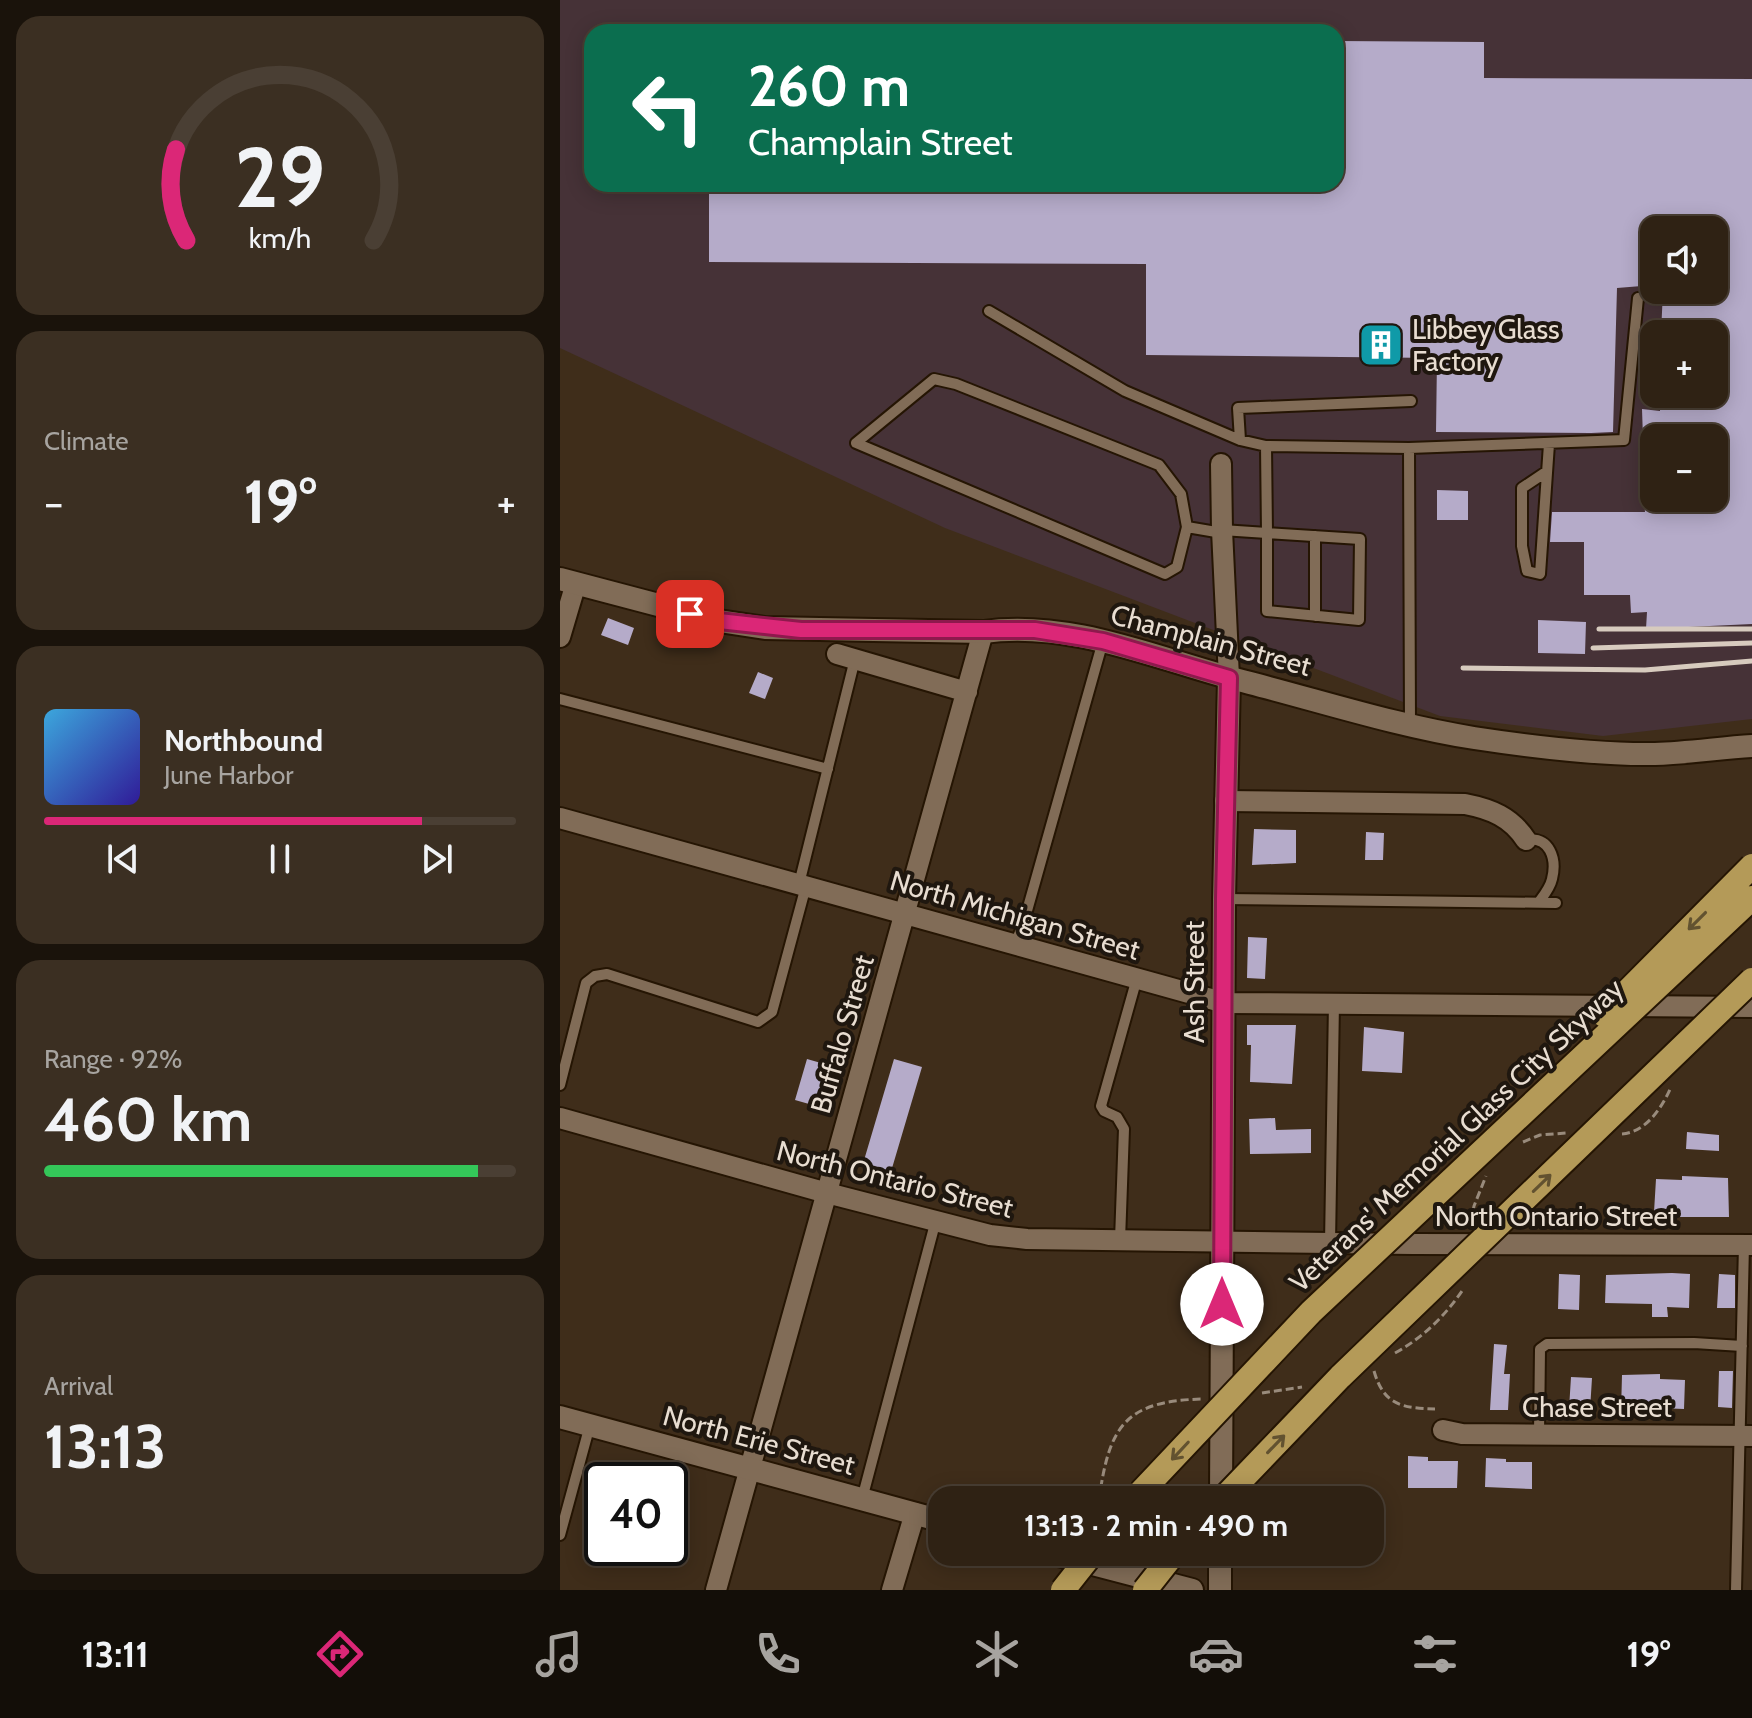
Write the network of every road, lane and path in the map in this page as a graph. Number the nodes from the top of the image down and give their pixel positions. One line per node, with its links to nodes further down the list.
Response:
1 (1638, 298): 5 (lane)
2 (989, 311): 4 (lane)
3 (1411, 401): 4 (lane)
4 (1240, 440): 6 (lane)
5 (1549, 444): 7 (lane); 9 (lane)
6 (1266, 446): 7 (lane); 12 (lane)
7 (1409, 448): 23 (lane)
8 (1221, 464): 11 (street, Ash Street)
9 (1546, 472): 9 (lane)
10 (1187, 527): 10 (lane); 11 (lane)
11 (1222, 531): 12 (lane); 20 (street, Ash Street)
12 (1267, 533): 13 (lane); 15 (lane)
13 (1315, 536): 15 (lane); 15 (lane)
14 (568, 581): 16 (street, Champlain Street); 17 (street)
15 (1315, 616)
16 (983, 632): 18 (street, Champlain Street); 21 (street, Buffalo Street)
17 (560, 637)
18 (1103, 641): 20 (street, Champlain Street); 36 (lane)
19 (846, 657): 21 (street); 25 (lane)
20 (1229, 678): 23 (street, Champlain Street); 26 (street, Ash Street)
21 (967, 692): 35 (street, Buffalo Street)
22 (560, 699): 25 (lane)
23 (1410, 724): 24 (street, Champlain Street)
24 (1752, 746)
25 (828, 769): 30 (lane)
26 (1225, 801): 28 (street); 32 (street, Ash Street)
27 (560, 818): 30 (street, North Michigan Street)
28 (1526, 840): 33 (lane)
29 (1752, 866): 51 (highway, one-way to 51, bridge)
30 (803, 885): 35 (street, North Michigan Street); 43 (lane)
31 (1752, 898): 51 (highway, Veterans' Memorial Glass City Skyway, bridge)
32 (1224, 899): 33 (lane); 39 (street, Ash Street)
33 (1539, 902): 34 (lane)
34 (1556, 903)
35 (905, 913): 36 (street, North Michigan Street); 45 (street, Buffalo Street)
36 (1015, 944): 37 (street, North Michigan Street)
37 (1137, 978): 39 (street, North Michigan Street); 47 (lane)
38 (1752, 980): 42 (highway, bridge)
39 (1225, 1003): 40 (street, North Michigan Street); 48 (street, Ash Street)
40 (1334, 1003): 41 (street, North Michigan Street); 49 (lane)
41 (1752, 1004): 42 (highway)
42 (1708, 1023): 65 (highway, one-way to 42, bridge)
43 (560, 1085)
44 (560, 1118): 45 (street, North Ontario Street)
45 (827, 1193): 46 (street, North Ontario Street); 61 (street, Buffalo Street)
46 (936, 1220): 47 (street, North Ontario Street); 66 (lane)
47 (1120, 1240): 48 (street, North Ontario Street)
48 (1222, 1241): 49 (street, North Ontario Street); 64 (street, Ash Street)
49 (1330, 1243): 50 (street, North Ontario Street)
50 (1748, 1245): 52 (lane)
51 (1311, 1312): 63 (highway, Veterans' Memorial Glass City Skyway, one-way to 63, bridge)
52 (1742, 1346): 59 (lane); 60 (lane)
53 (1373, 1365): 55 (path)
54 (1212, 1398): 62 (path)
55 (1435, 1409)
56 (560, 1417): 57 (street, North Erie Street)
57 (590, 1425): 61 (street, North Erie Street); 69 (lane)
58 (1443, 1430): 59 (street, Chase Street)
59 (1539, 1434): 60 (street, Chase Street)
60 (1746, 1436): 80 (lane)
61 (749, 1469): 66 (street, North Erie Street); 74 (street, Buffalo Street)
62 (1102, 1486)
63 (1147, 1486)
64 (1222, 1486)
65 (1235, 1486)
66 (862, 1499): 67 (street, North Erie Street)
67 (915, 1513): 68 (street, North Erie Street); 75 (street)
68 (928, 1517)
69 (560, 1535)
70 (1082, 1566): 76 (highway, bridge)
71 (1100, 1566): 78 (street)
72 (1164, 1566): 77 (highway, bridge)
73 (1220, 1566): 79 (street)
74 (716, 1590)
75 (892, 1590)
76 (1063, 1590)
77 (1145, 1590)
78 (1192, 1590)
79 (1220, 1590)
80 (1736, 1590)

